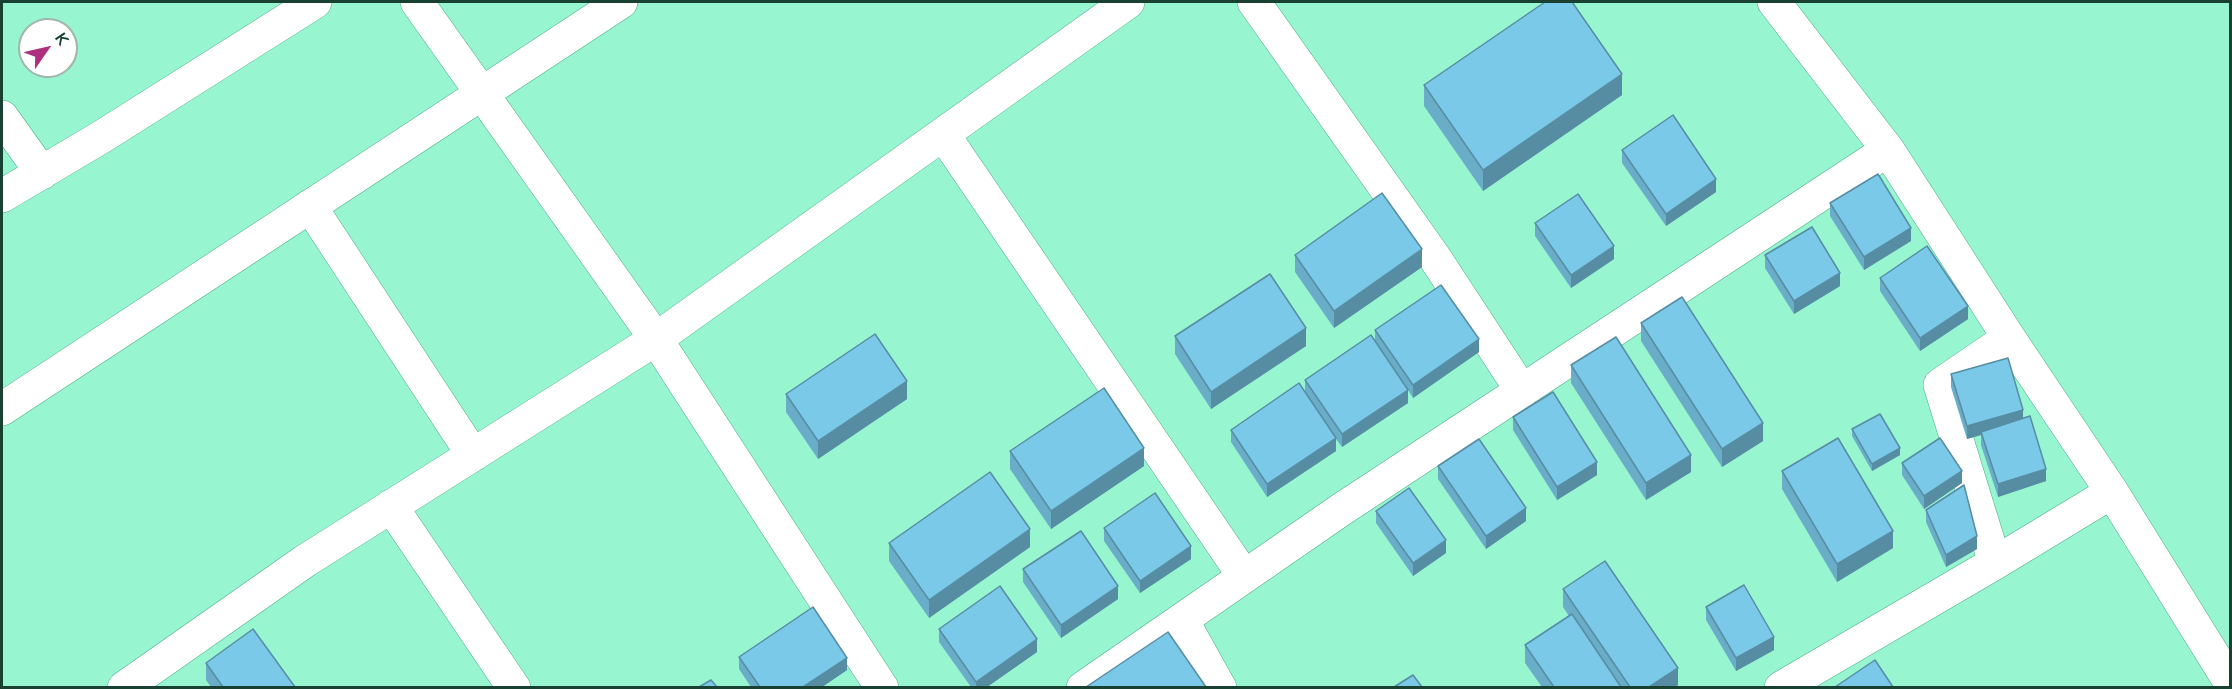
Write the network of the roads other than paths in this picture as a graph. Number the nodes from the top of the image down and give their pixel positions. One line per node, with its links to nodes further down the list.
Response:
1 (315, 2): 11 (street)
2 (417, 2): 7 (street)
3 (621, 2): 7 (street)
4 (1128, 2): 9 (street)
5 (1254, 2): 16 (street)
6 (1774, 2): 10 (street)
7 (482, 93): 13 (street); 15 (street)
8 (2, 117): 11 (street)
9 (943, 134): 15 (street); 22 (street)
10 (1888, 150): 14 (street); 16 (street)
11 (42, 173): 12 (street)
12 (2, 196)
13 (310, 206): 17 (street); 18 (street)
14 (2009, 338): 19 (street); 21 (street)
15 (656, 339): 18 (street); 27 (street)
16 (1522, 391): 22 (street)
17 (2, 409)
18 (473, 455): 20 (street)
19 (2112, 492): 21 (street); 24 (street)
20 (391, 506): 25 (street); 26 (street)
21 (1995, 563): 30 (street)
22 (1244, 576): 23 (street)
23 (1182, 620): 28 (street); 29 (street)
24 (2230, 682)
25 (124, 687)
26 (514, 687)
27 (882, 687)
28 (1083, 687)
29 (1220, 687)
30 (1781, 687)

